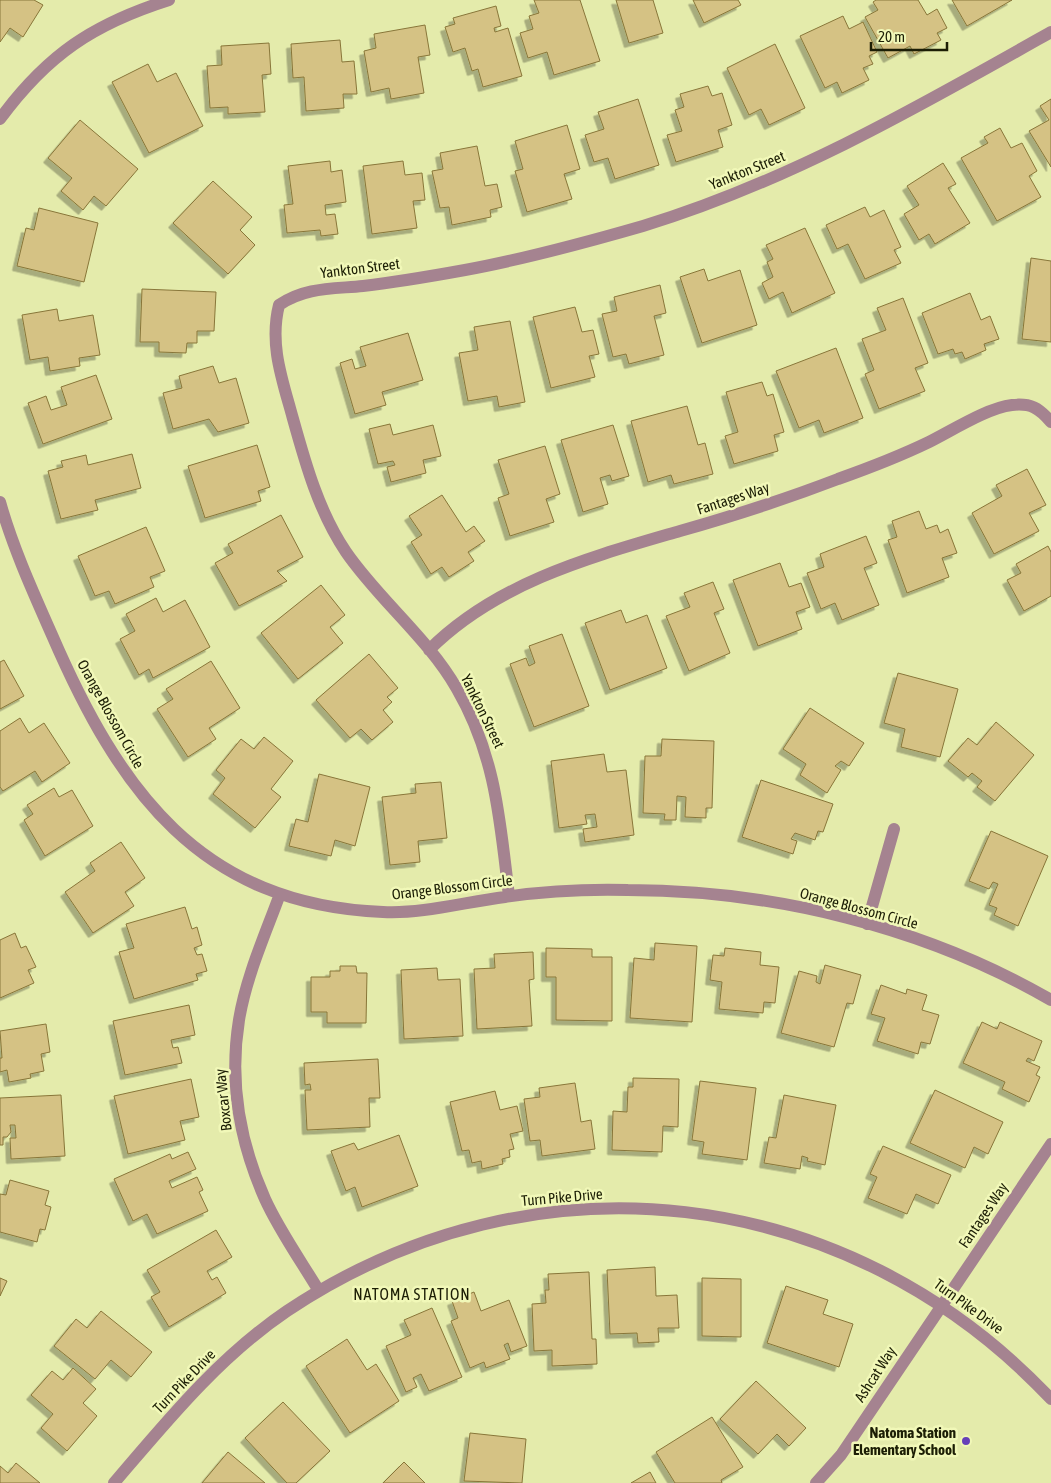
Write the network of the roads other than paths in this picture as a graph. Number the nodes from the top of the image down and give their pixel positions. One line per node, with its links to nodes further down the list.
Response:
1 (168, 0): 3 (street)
2 (1051, 32): 6 (street, Yankton Street)
3 (0, 120)
4 (1051, 422): 6 (street, Fantages Way)
5 (0, 502): 8 (street, Orange Blossom Circle)
6 (429, 650): 9 (street, Yankton Street)
7 (894, 830): 10 (street)
8 (280, 894): 9 (street, Orange Blossom Circle); 13 (street, Boxcar Way)
9 (509, 896): 10 (street, Orange Blossom Circle)
10 (867, 924): 11 (street, Orange Blossom Circle)
11 (1051, 1000)
12 (1051, 1144): 14 (street, Fantages Way)
13 (319, 1291): 14 (street, Turn Pike Drive); 16 (street, Turn Pike Drive)
14 (941, 1304): 15 (street, Turn Pike Drive); 17 (street, Ashcat Way)
15 (1051, 1399)
16 (114, 1483)
17 (816, 1483)

